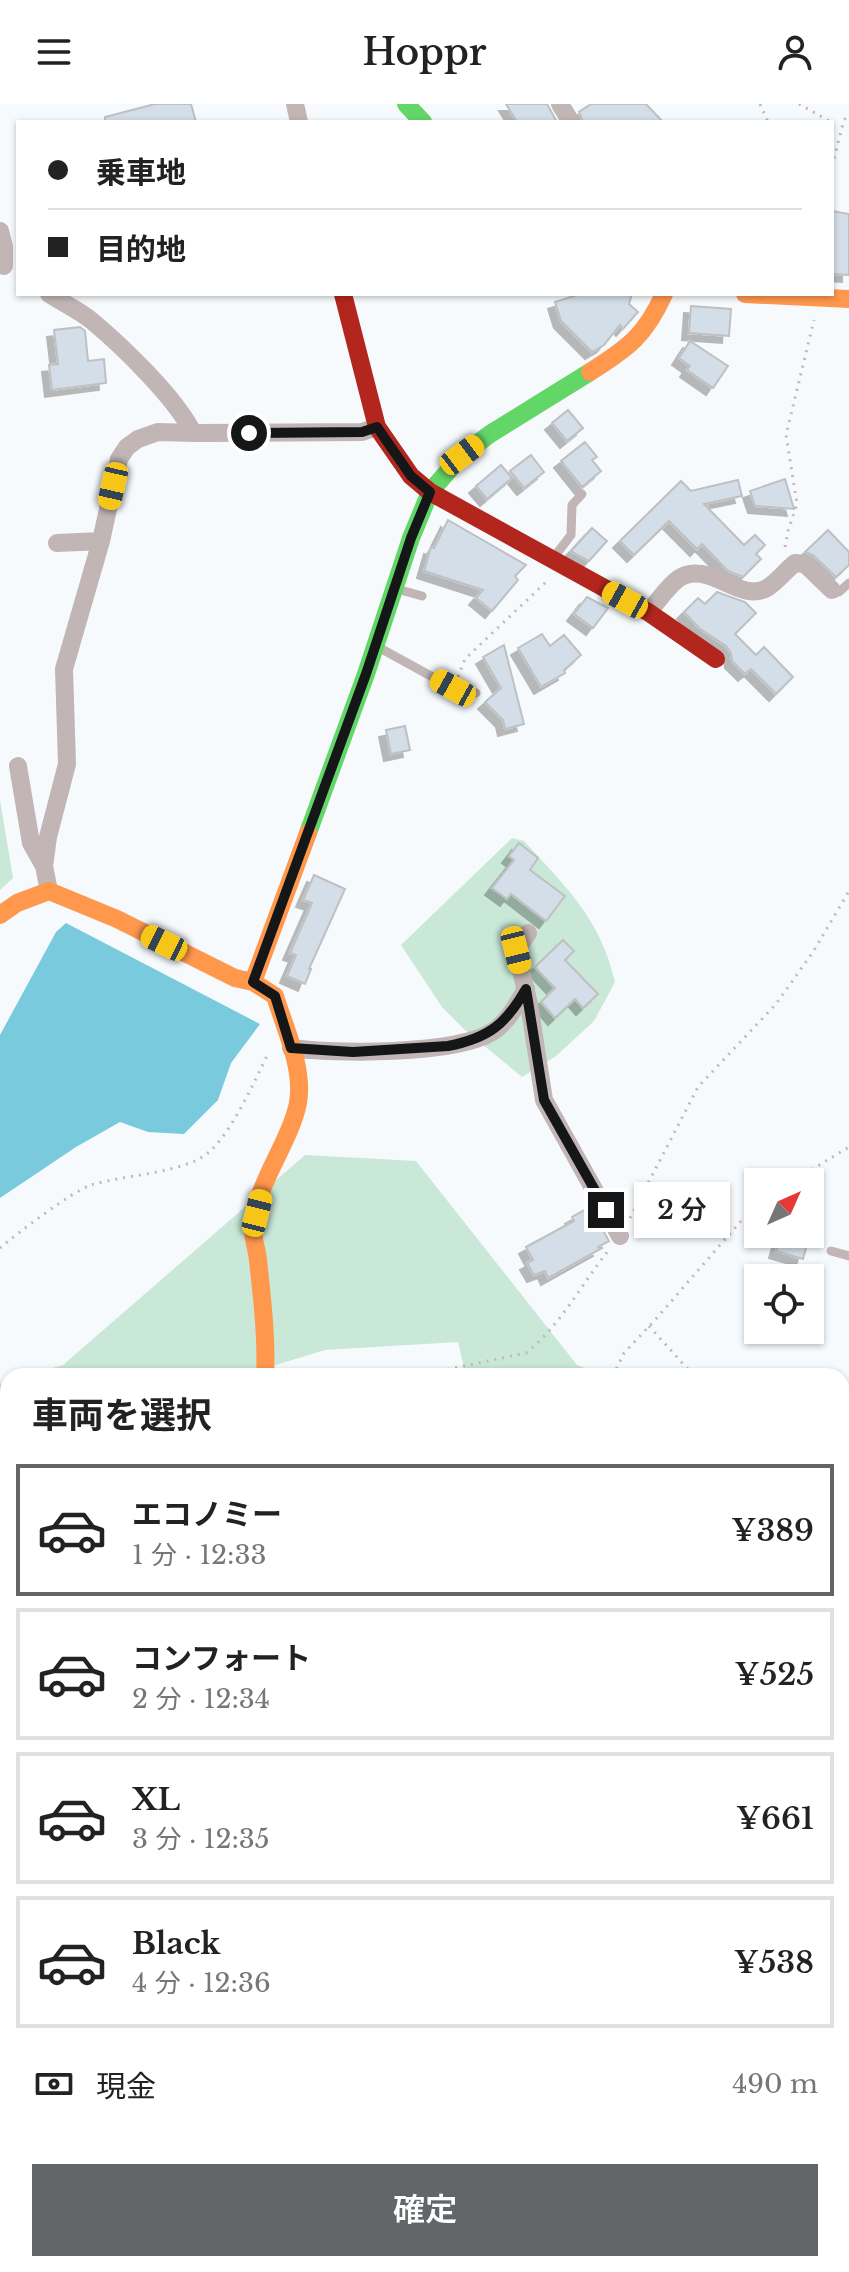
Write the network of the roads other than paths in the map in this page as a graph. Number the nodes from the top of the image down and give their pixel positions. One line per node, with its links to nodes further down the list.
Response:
1 (406, 104): 2 (street)
2 (421, 120)
3 (0, 231): 4 (street)
4 (7, 269)
5 (52, 296): 11 (street)
6 (344, 296): 10 (street)
7 (663, 296): 12 (street)
8 (775, 296): 9 (street)
9 (849, 299)
10 (377, 427): 11 (street); 12 (street)
11 (193, 433): 14 (street)
12 (430, 492): 16 (street); 18 (street)
13 (582, 494): 16 (lane)
14 (101, 541): 15 (street); 25 (street)
15 (57, 543)
16 (552, 560): 20 (street)
17 (840, 587): 20 (street)
18 (394, 588): 19 (lane); 21 (street)
19 (422, 596)
20 (648, 612): 22 (street)
21 (375, 645): 23 (lane); 29 (street)
22 (716, 659)
23 (476, 693)
24 (18, 766): 25 (street)
25 (44, 866): 26 (street)
26 (49, 891): 27 (street); 29 (street)
27 (0, 915)
28 (528, 933): 30 (street)
29 (253, 982): 31 (street)
30 (526, 989): 31 (street); 32 (street)
31 (291, 1048): 35 (street)
32 (620, 1236)
33 (831, 1251): 34 (lane)
34 (849, 1256)
35 (265, 1368)

